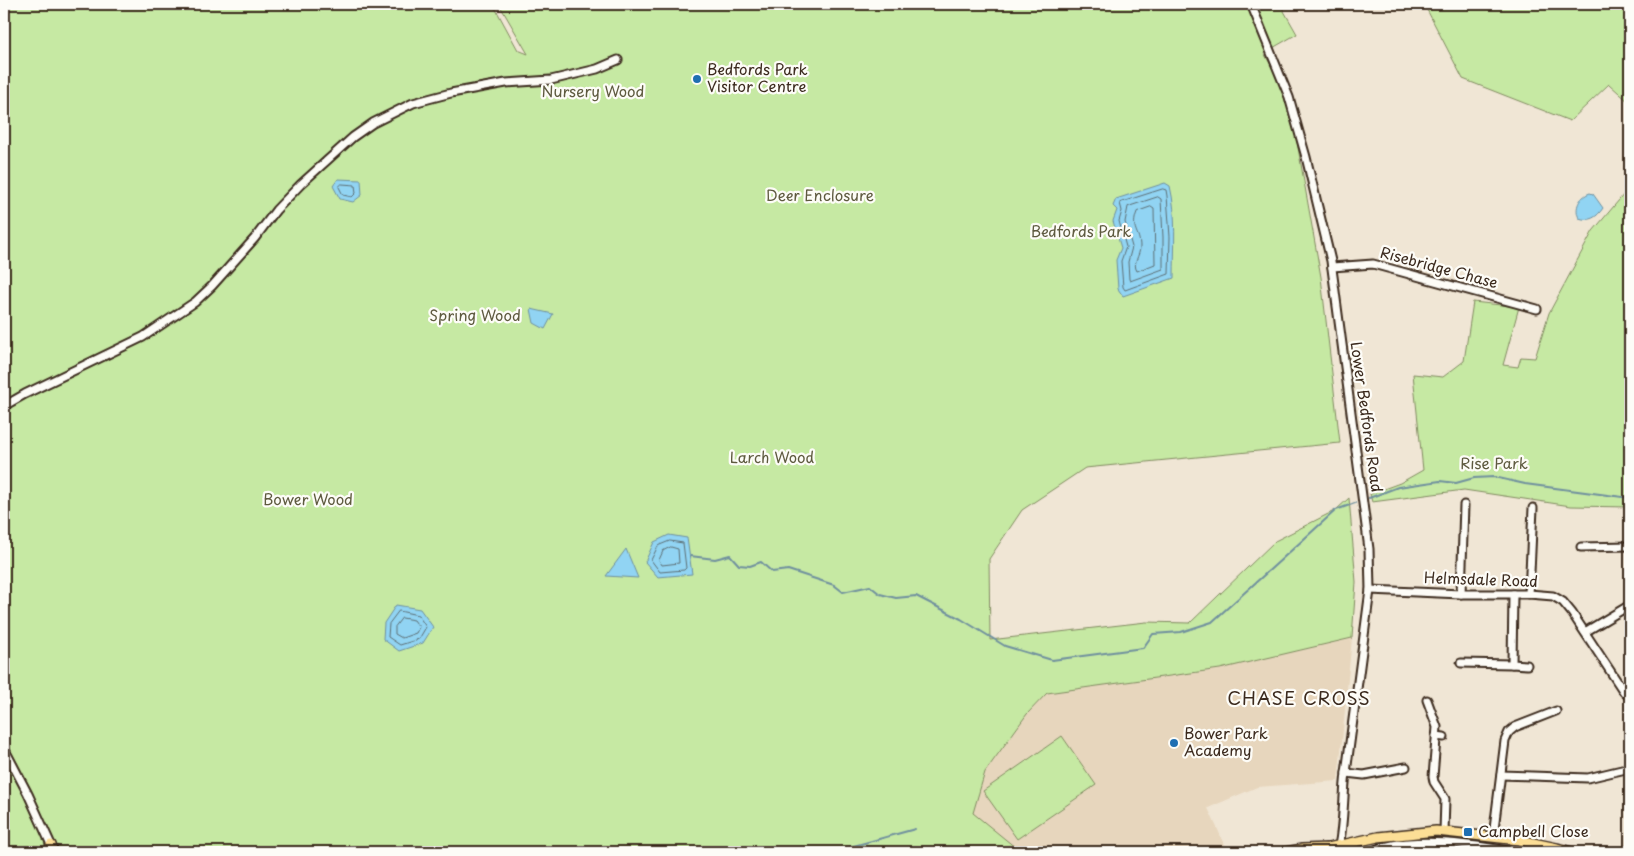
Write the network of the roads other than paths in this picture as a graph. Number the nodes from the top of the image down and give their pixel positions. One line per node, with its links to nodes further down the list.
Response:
1 (1251, 4): 3 (street, Lower Bedfords Road)
2 (618, 60): 5 (street)
3 (1332, 267): 4 (street, Risebridge Chase); 10 (street, Lower Bedfords Road)
4 (1537, 310)
5 (4, 406)
6 (1464, 505): 11 (street)
7 (1533, 508): 13 (street)
8 (1630, 546): 9 (street)
9 (1582, 547)
10 (1370, 590): 11 (street, Helmsdale Road); 25 (street, Lower Bedfords Road)
11 (1461, 594): 12 (street, Helmsdale Road)
12 (1513, 594): 13 (street, Helmsdale Road); 17 (street)
13 (1529, 594): 15 (street, Helmsdale Road)
14 (1630, 604): 15 (street)
15 (1585, 632): 19 (street, Helmsdale Road)
16 (1461, 663): 17 (street)
17 (1512, 664): 18 (street)
18 (1527, 665)
19 (1630, 697)
20 (1427, 700): 27 (street)
21 (1556, 710): 26 (street)
22 (4, 748): 30 (street)
23 (1406, 767): 25 (street)
24 (1630, 768): 26 (street)
25 (1346, 774): 29 (street, Lower Bedfords Road)
26 (1501, 775): 28 (street)
27 (1444, 832): 28 (main road); 29 (main road)
28 (1493, 836): 35 (main road)
29 (1339, 849): 31 (main road)
30 (52, 850)
31 (1320, 850): 32 (main road)
32 (1286, 852)
33 (1370, 852): 34 (street)
34 (1514, 852)
35 (1571, 852)

